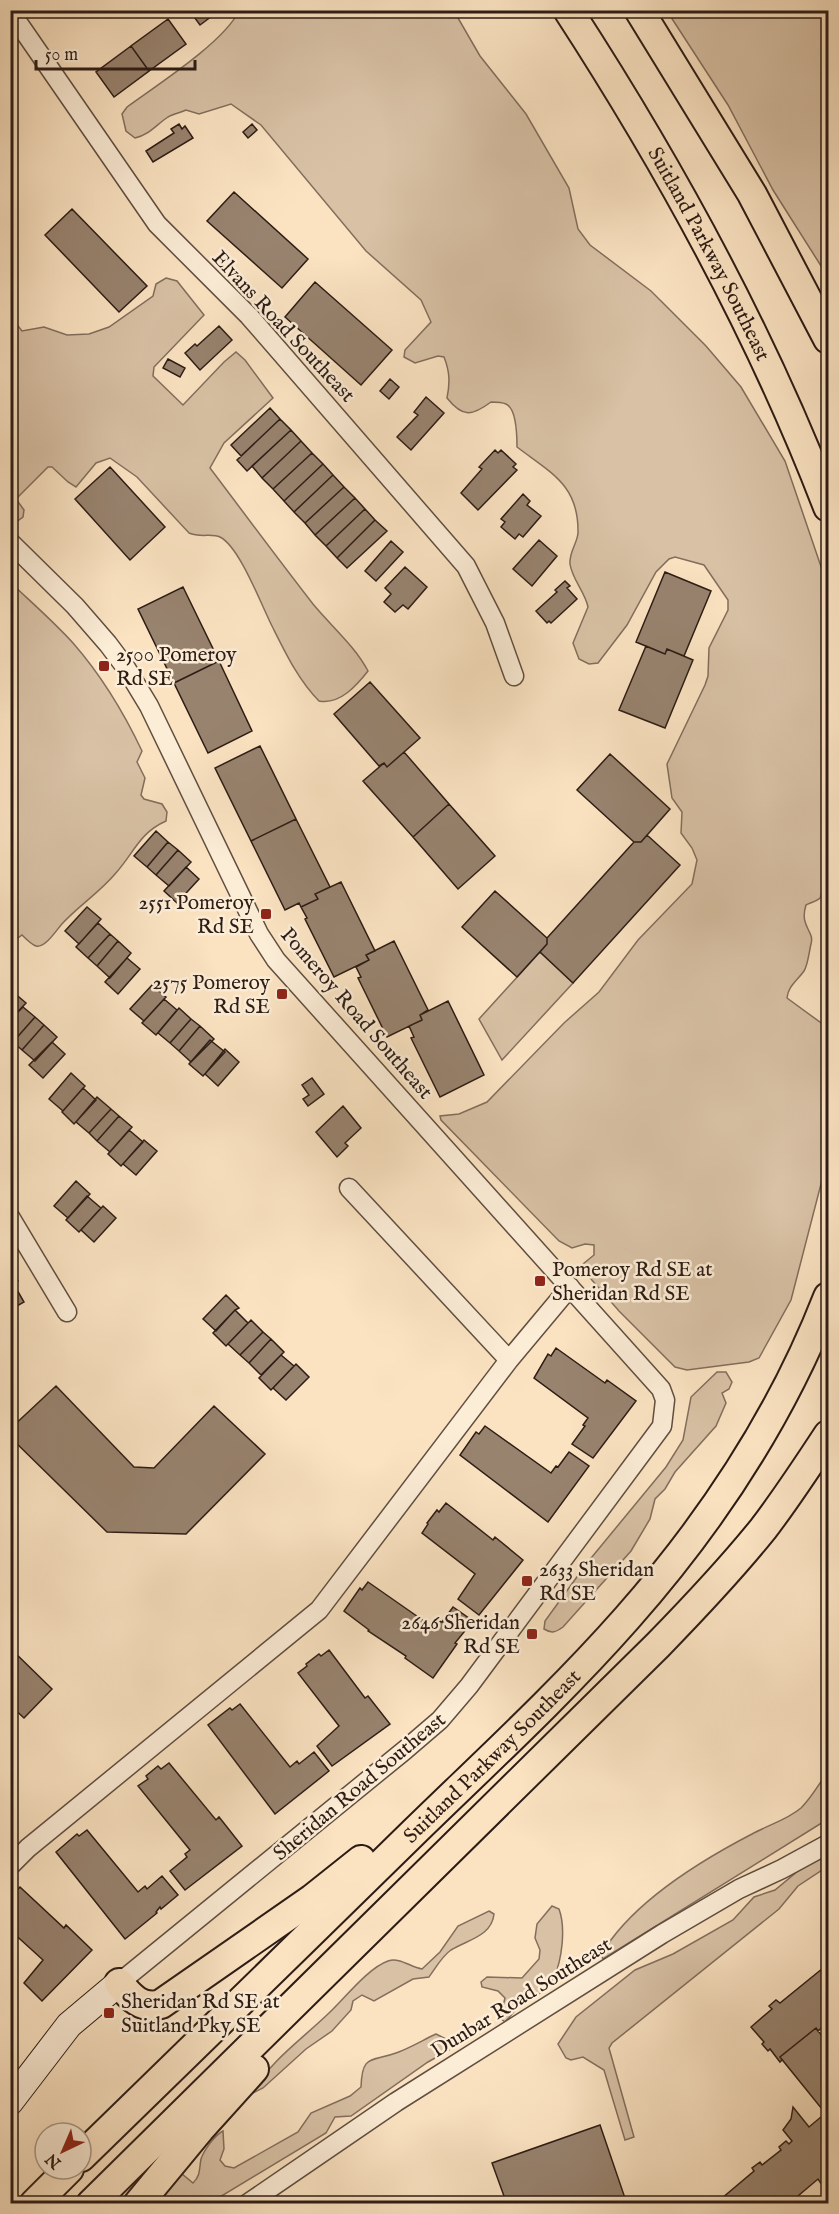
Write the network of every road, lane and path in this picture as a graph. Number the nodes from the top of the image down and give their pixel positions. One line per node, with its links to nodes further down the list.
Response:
1 (568, 10): 5 (highway, Suitland Parkway Southeast)
2 (639, 10): 4 (highway)
3 (10, 11): 7 (street, Elvans Road Southeast)
4 (828, 339)
5 (828, 507)
6 (10, 542): 10 (street, Pomeroy Road Southeast)
7 (514, 676)
8 (349, 1188): 13 (street)
9 (10, 1217): 12 (street)
10 (570, 1287): 13 (street); 14 (street, Pomeroy Road Southeast)
11 (828, 1297): 16 (highway, Suitland Parkway Southeast)
12 (67, 1312)
13 (508, 1360): 18 (street)
14 (662, 1426): 20 (street, Sheridan Road Southeast)
15 (828, 1435): 19 (highway, Suitland Parkway Southeast)
16 (457, 1790): 20 (highway); 22 (highway, Suitland Parkway Southeast)
17 (828, 1844): 27 (street, Dunbar Road Southeast)
18 (10, 1866)
19 (324, 1976): 25 (highway, Suitland Parkway Southeast); 26 (highway)
20 (119, 1983): 21 (main road, Sheridan Road Southeast)
21 (10, 2102)
22 (93, 2145)
23 (57, 2181): 24 (highway)
24 (34, 2204)
25 (91, 2204)
26 (138, 2204)
27 (247, 2204)

